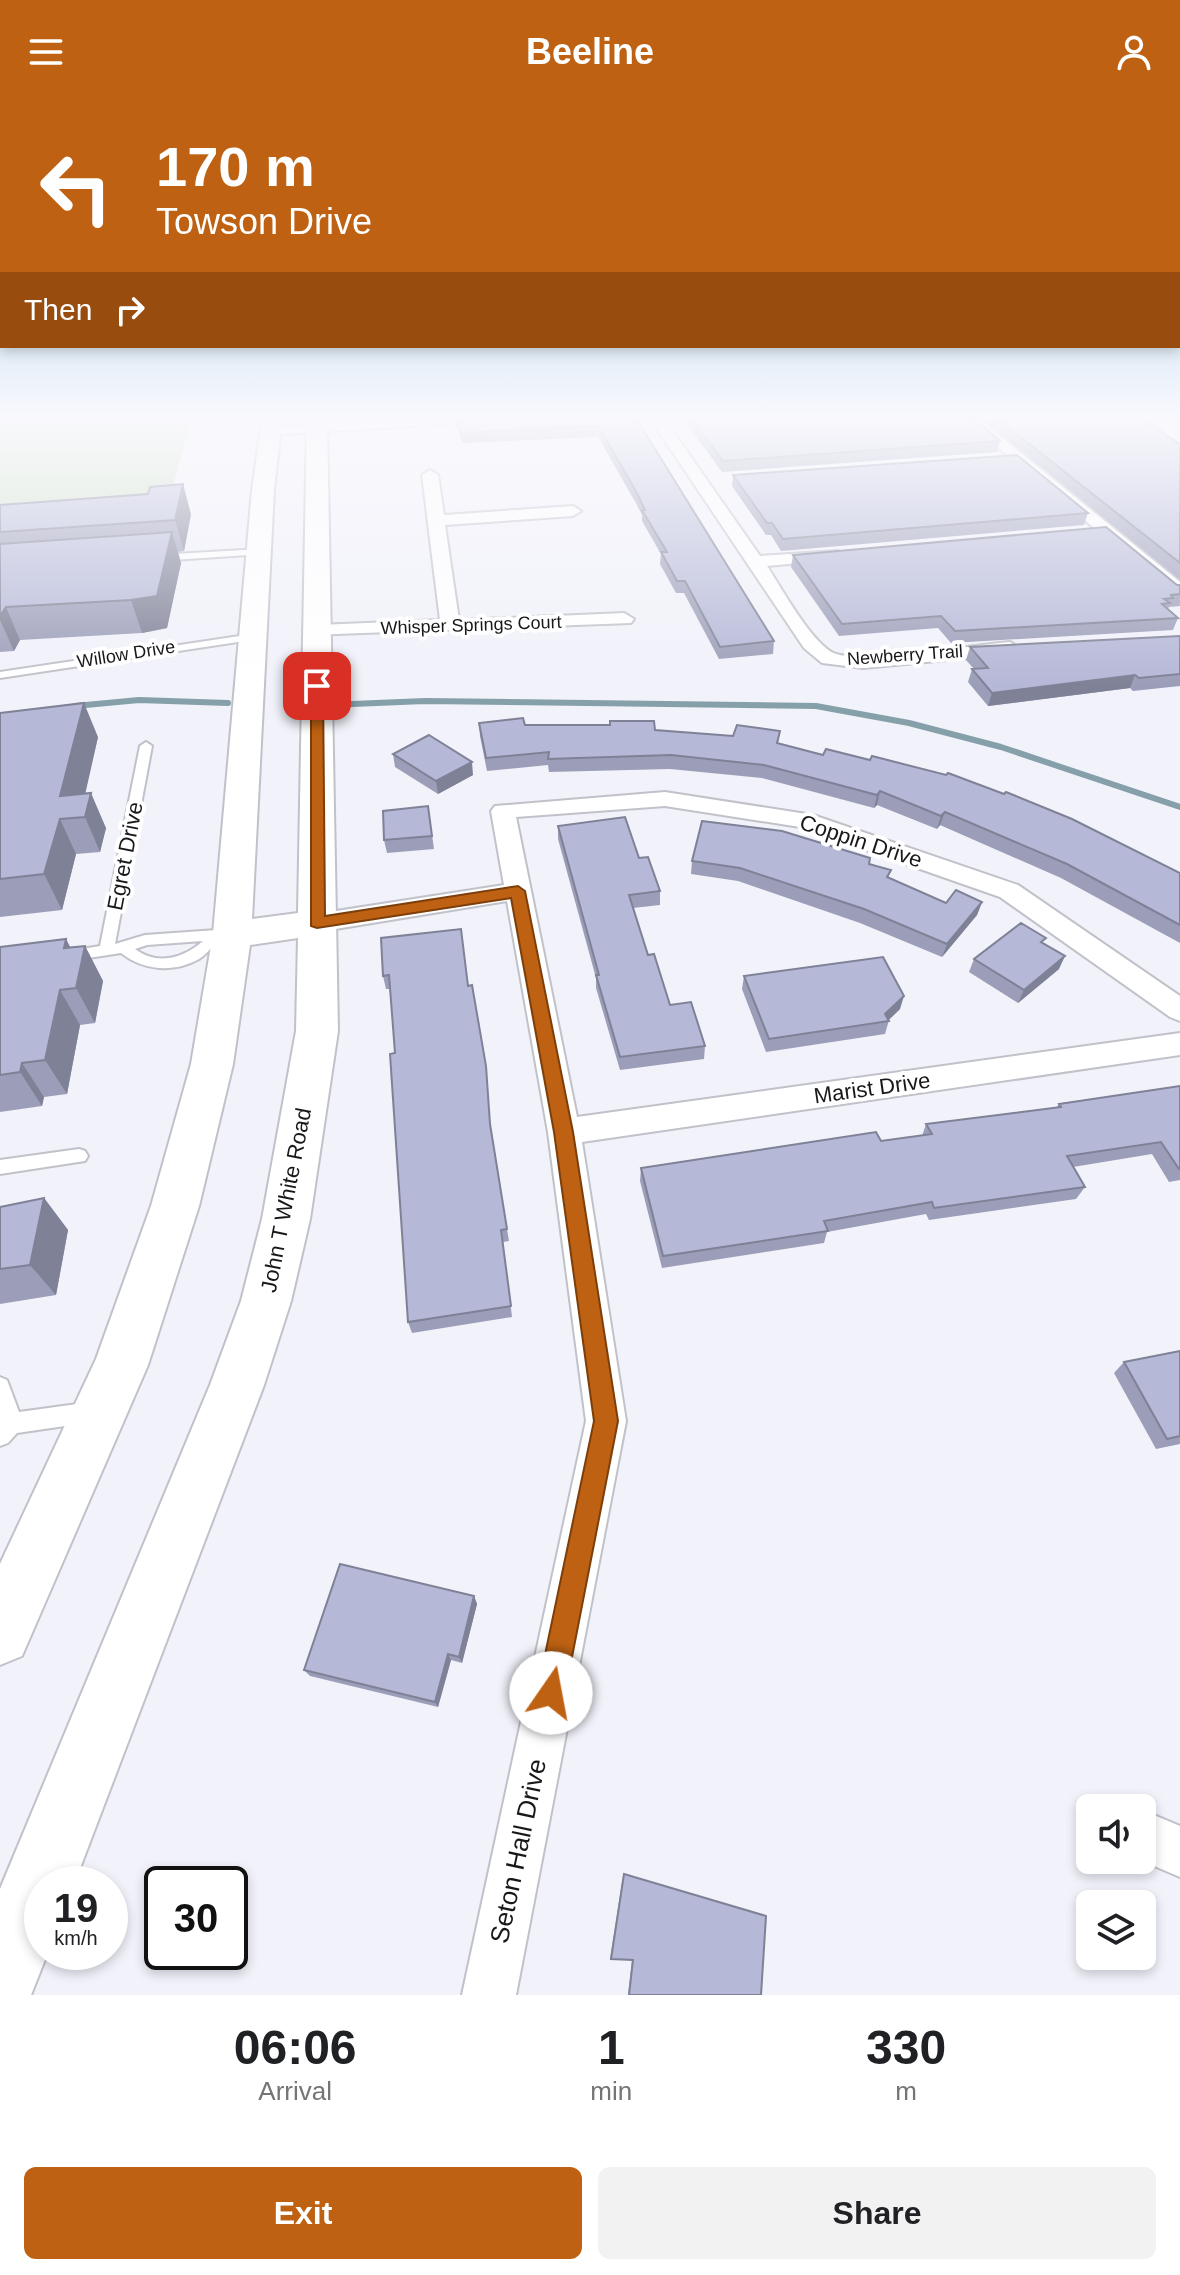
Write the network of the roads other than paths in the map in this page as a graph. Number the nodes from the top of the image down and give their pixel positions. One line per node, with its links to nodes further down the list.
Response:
1 (257, 508): 10 (main road, John T White Road)
2 (291, 508): 17 (main road, John T White Road)
3 (434, 508): 7 (street)
4 (723, 508): 13 (street, Newberry Trail)
5 (1076, 508): 8 (street)
6 (573, 511): 7 (street)
7 (436, 521): 16 (street)
8 (1107, 531): 9 (street); 14 (street)
9 (1077, 534)
10 (243, 553): 12 (lane); 17 (main road, John T White Road)
11 (846, 554): 13 (street)
12 (150, 559)
13 (754, 562): 18 (street, Newberry Trail)
14 (1180, 591)
15 (624, 619): 16 (street, Whisper Springs Court)
16 (450, 626): 17 (street, Whisper Springs Court)
17 (285, 634): 19 (lane, Willow Drive); 23 (main road, John T White Road); 24 (main road, John T White Road)
18 (1031, 647)
19 (0, 675)
20 (146, 746): 26 (lane, Egret Drive)
21 (503, 811): 22 (street, Seton Hall Drive); 28 (street, Coppin Drive)
22 (518, 891): 23 (street); 30 (street, Seton Hall Drive)
23 (317, 923): 24 (main road); 39 (main road, John T White Road)
24 (223, 935): 25 (lane, Egret Drive); 25 (lane, Egret Drive); 34 (main road, John T White Road)
25 (124, 948): 26 (lane, Egret Drive)
26 (107, 950): 27 (lane)
27 (51, 958)
28 (1180, 1010)
29 (1180, 1044): 30 (street, Marist Drive)
30 (564, 1132): 40 (street, Seton Hall Drive)
31 (79, 1156): 32 (lane)
32 (0, 1167)
33 (0, 1387): 35 (lane)
34 (102, 1410): 35 (lane); 36 (main road, John T White Road)
35 (6, 1429)
36 (0, 1634)
37 (1156, 1841): 38 (street)
38 (1180, 1852)
39 (0, 1979)
40 (489, 1995)

